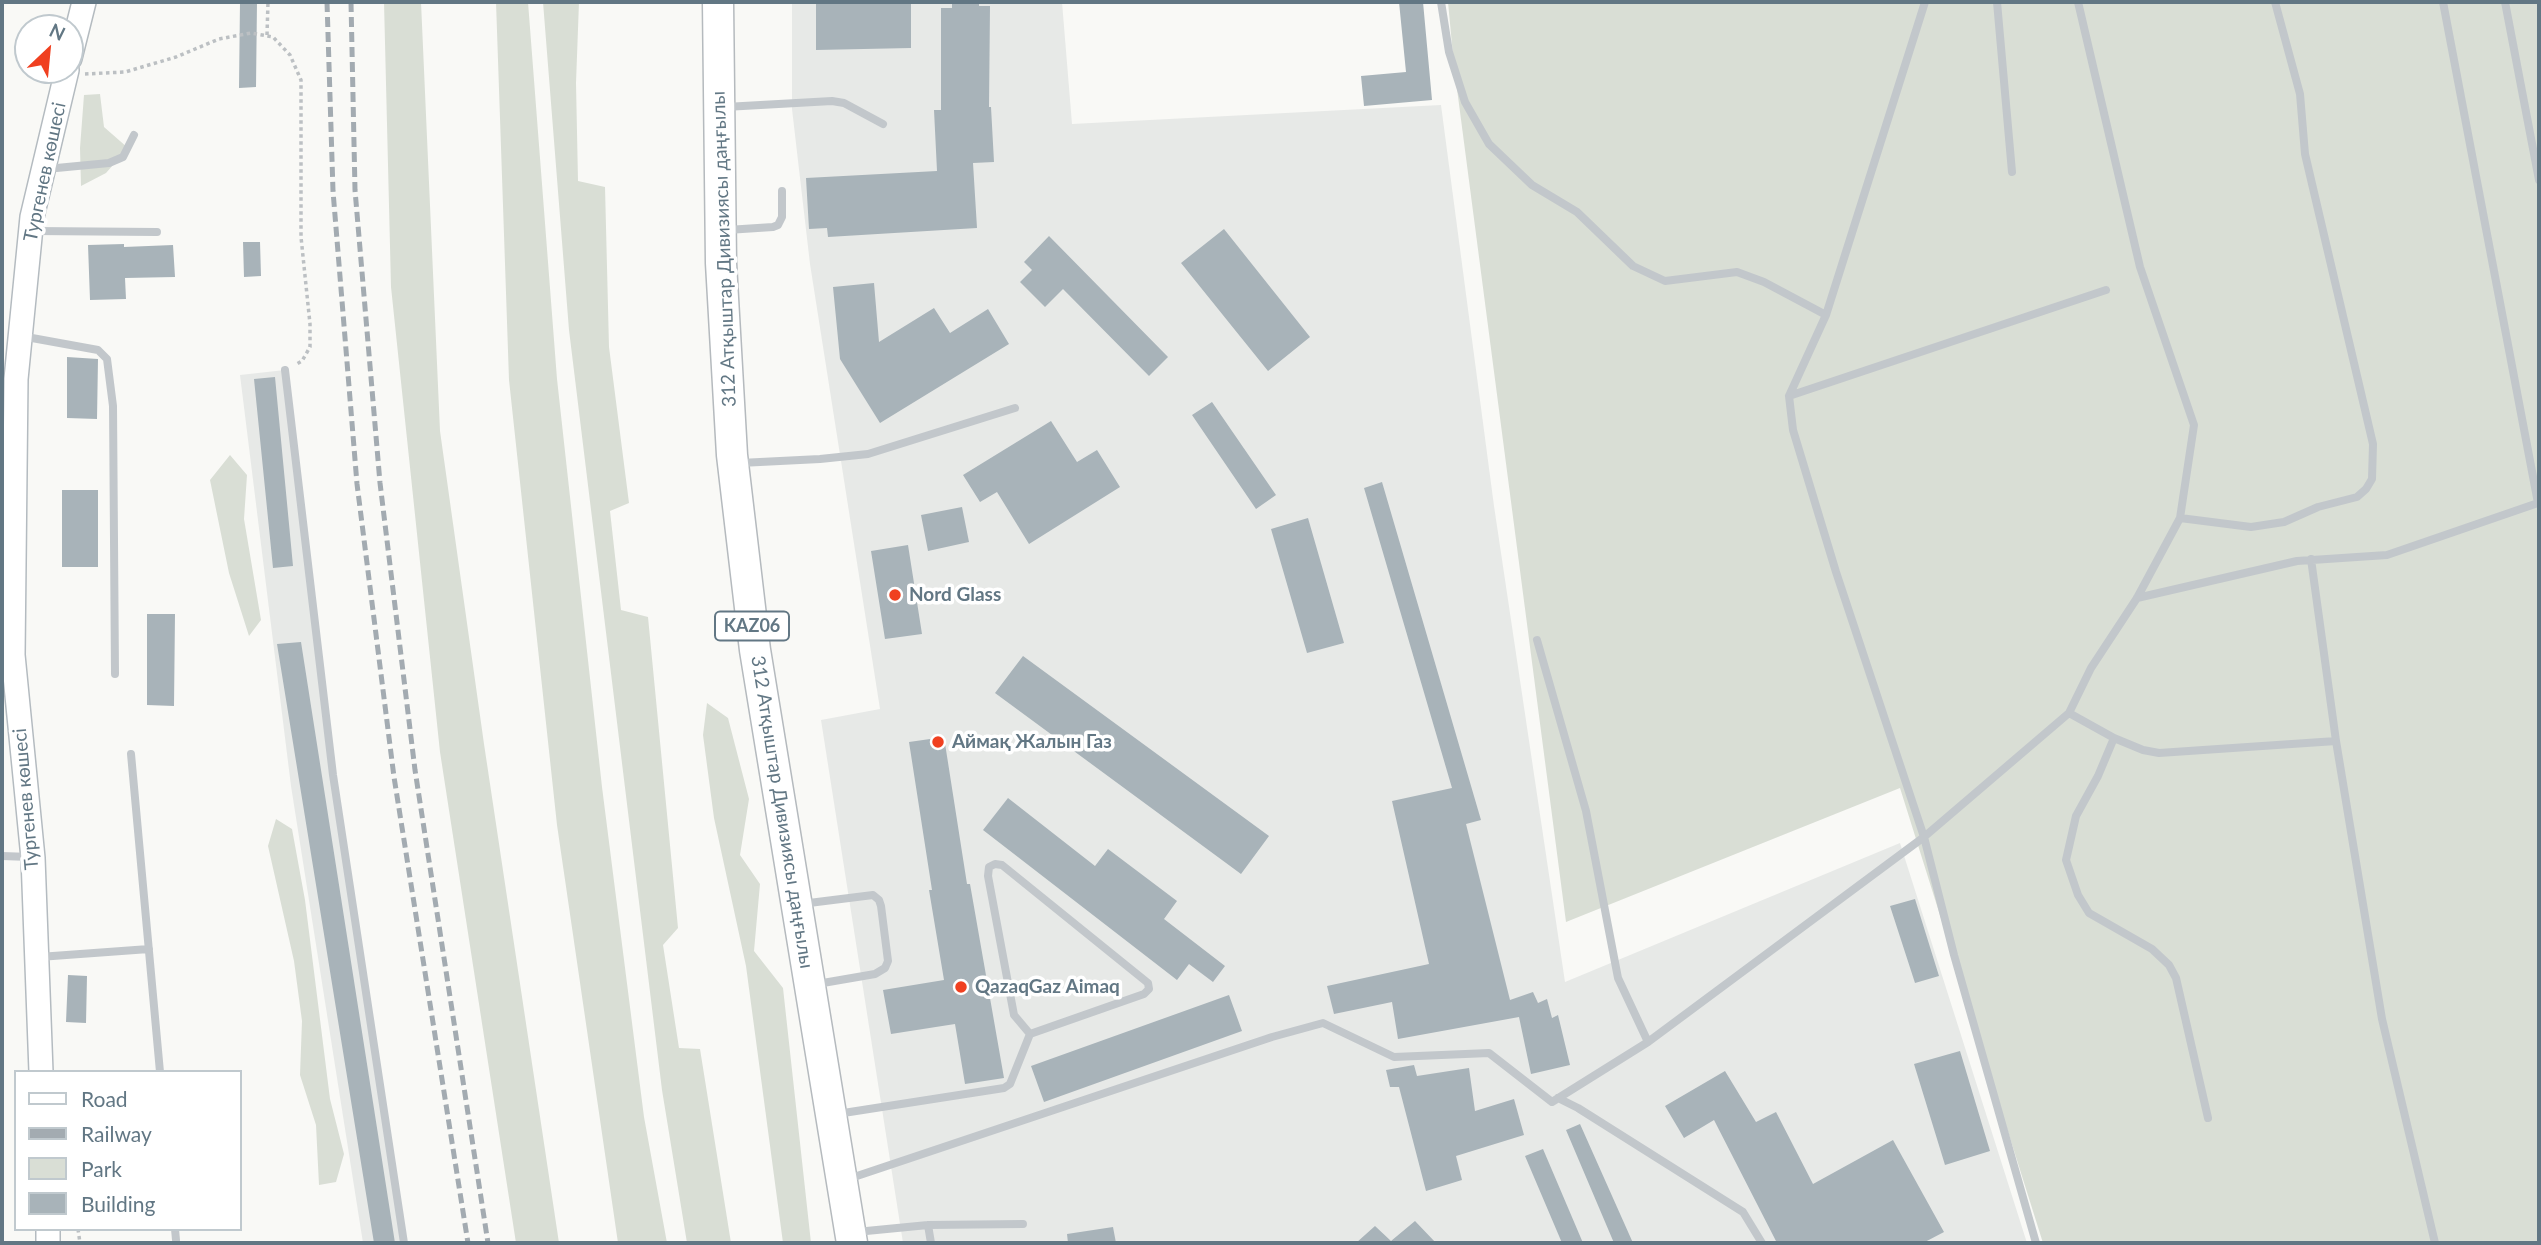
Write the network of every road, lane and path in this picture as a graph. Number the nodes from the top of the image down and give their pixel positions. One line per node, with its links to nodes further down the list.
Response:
1 (268, 2): 10 (path)
2 (718, 2): 13 (highway, 312 Атқыштар Дивизиясы даңғылы / KАZ06)
3 (1441, 2): 24 (lane)
4 (1925, 2): 24 (lane)
5 (1997, 2): 17 (lane)
6 (2078, 2): 31 (lane)
7 (2275, 2): 31 (lane)
8 (2443, 2): 30 (lane)
9 (2505, 2): 18 (lane)
10 (267, 35): 11 (path); 26 (path)
11 (84, 69)
12 (64, 84): 16 (main road, Тургенев көшесі)
13 (718, 107): 14 (lane); 20 (highway, 312 Атқыштар Дивизиясы даңғылы / KАZ06)
14 (883, 124)
15 (134, 135): 16 (lane)
16 (44, 169): 21 (main road, Тургенев көшесі)
17 (2012, 172)
18 (2539, 180)
19 (782, 191): 20 (lane)
20 (720, 230): 29 (highway, 312 Атқыштар Дивизиясы даңғылы / KАZ06)
21 (31, 231): 22 (lane); 25 (main road, Тургенев көшесі)
22 (157, 232)
23 (2106, 290): 27 (lane)
24 (1826, 315): 27 (lane)
25 (11, 336): 35 (lane); 42 (main road, Тургенев көшесі)
26 (285, 370): 60 (lane)
27 (1789, 396): 40 (lane)
28 (1015, 408): 29 (lane)
29 (733, 464): 43 (highway, 312 Атқыштар Дивизиясы даңғылы / KАZ06)
30 (2538, 503): 32 (lane)
31 (2180, 519): 33 (lane)
32 (2311, 559): 33 (lane); 38 (lane)
33 (2137, 598): 36 (lane)
34 (1537, 640): 48 (lane)
35 (115, 674)
36 (2069, 713): 37 (lane); 40 (lane)
37 (2114, 738): 38 (lane); 53 (lane)
38 (2336, 741): 64 (lane)
39 (131, 754): 44 (lane)
40 (1924, 837): 48 (lane); 63 (lane)
41 (2, 856): 42 (lane)
42 (33, 858): 45 (main road, Тургенев көшесі)
43 (797, 904): 46 (highway, 312 Атқыштар Дивизиясы даңғылы / KАZ06); 46 (lane)
44 (149, 950): 45 (lane); 50 (lane)
45 (36, 957): 49 (main road, Тургенев көшесі)
46 (810, 986): 52 (highway, 312 Атқыштар Дивизиясы даңғылы / KАZ06)
47 (1030, 1034): 47 (lane); 52 (lane)
48 (1648, 1042): 51 (lane)
49 (41, 1070)
50 (160, 1070)
51 (1558, 1098): 54 (lane); 62 (lane)
52 (831, 1115): 54 (highway, 312 Атқыштар Дивизиясы даңғылы / KАZ06)
53 (2208, 1118)
54 (842, 1181): 58 (highway, 312 Атқыштар Дивизиясы даңғылы / KАZ06)
55 (1023, 1224): 56 (lane)
56 (928, 1225): 58 (lane); 61 (lane)
57 (175, 1231): 59 (lane)
58 (851, 1238)
59 (176, 1240)
60 (404, 1243)
61 (932, 1243)
62 (1762, 1243)
63 (2036, 1243)
64 (2435, 1243)

